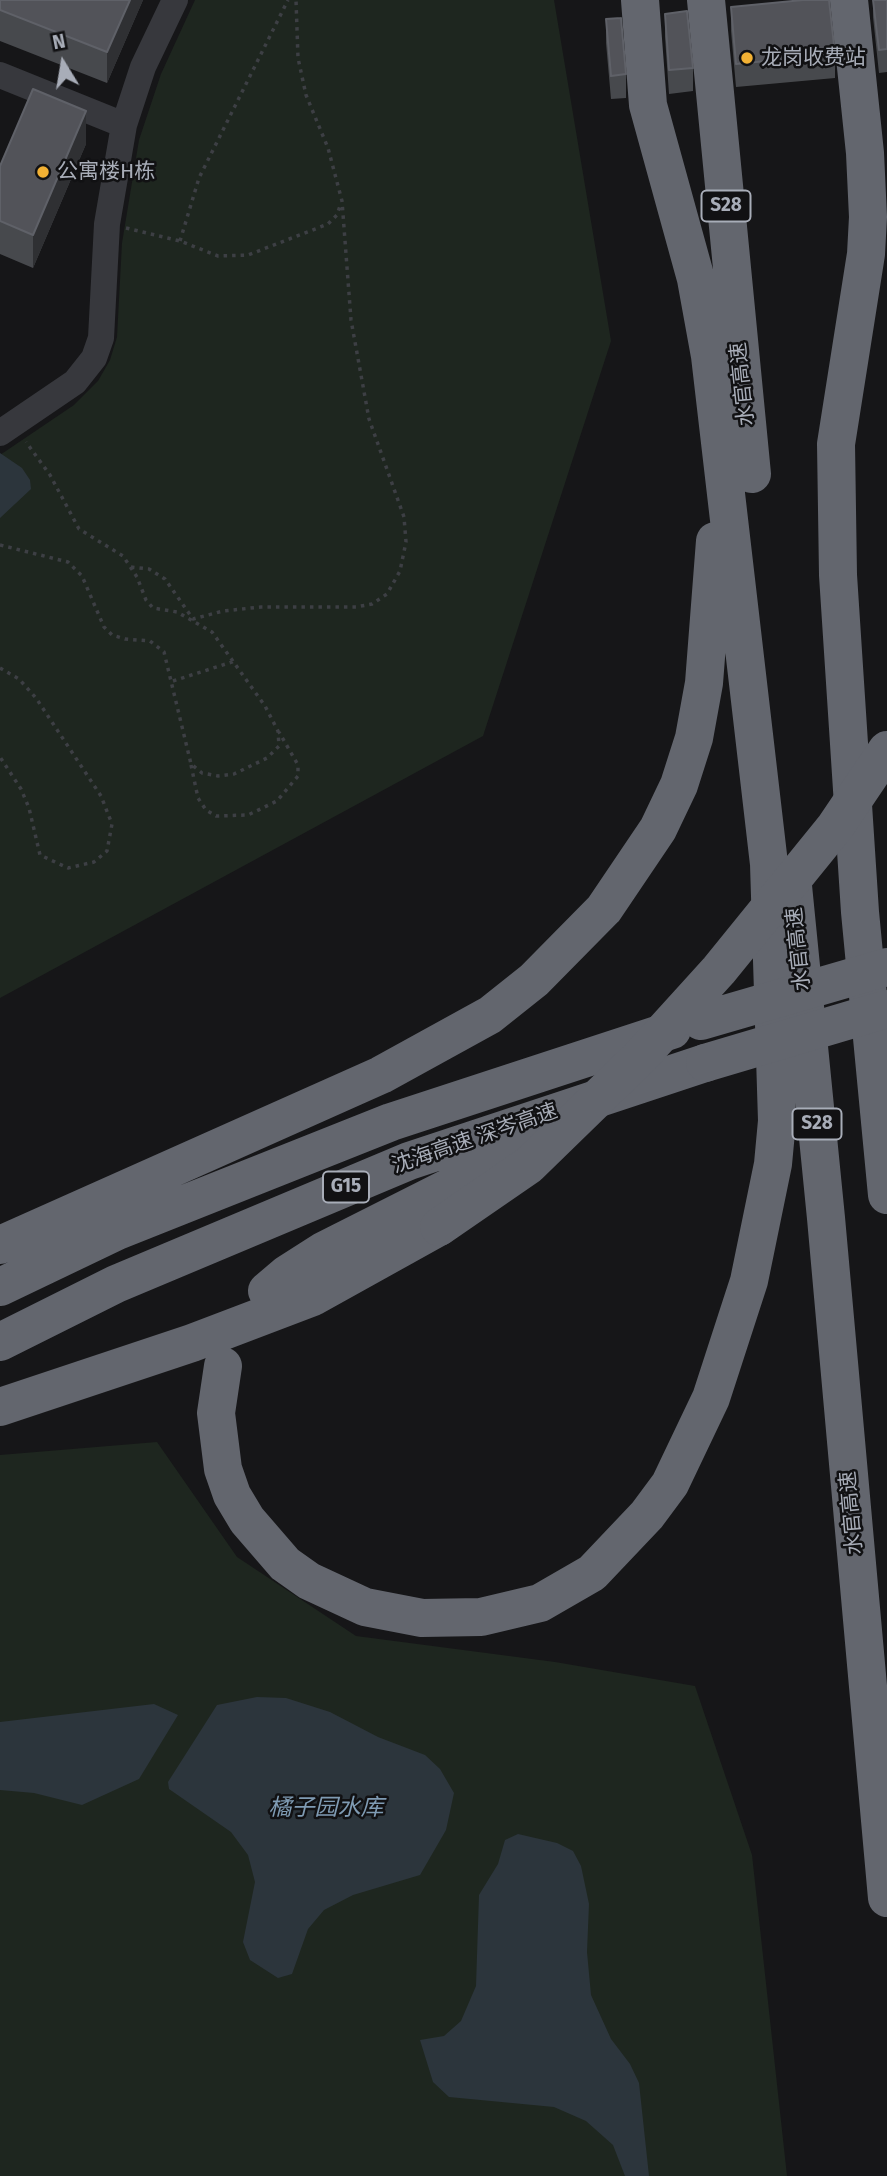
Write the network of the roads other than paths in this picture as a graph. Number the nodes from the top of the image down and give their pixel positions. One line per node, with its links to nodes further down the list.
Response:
1 (176, 0): 6 (street)
2 (640, 0): 8 (highway)
3 (706, 0): 20 (highway, 水官高速 / S28)
4 (849, 0): 13 (highway)
5 (0, 75): 6 (street)
6 (124, 125): 7 (street)
7 (6, 420)
8 (721, 431): 14 (highway); 18 (highway)
9 (887, 750): 19 (highway, bridge)
10 (887, 967): 15 (highway, 沈海高速 深岑高速 / G15, bridge)
11 (887, 1009): 12 (highway, 沈海高速 深岑高速 / G15, bridge)
12 (695, 1066): 16 (highway); 17 (highway, 沈海高速 深岑高速 / G15)
13 (887, 1195)
14 (0, 1245)
15 (0, 1287)
16 (267, 1291)
17 (0, 1342)
18 (223, 1366)
19 (0, 1407)
20 (887, 1898)

